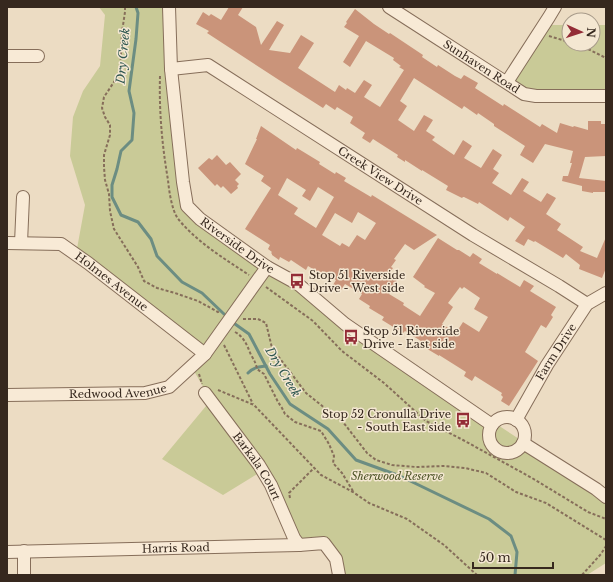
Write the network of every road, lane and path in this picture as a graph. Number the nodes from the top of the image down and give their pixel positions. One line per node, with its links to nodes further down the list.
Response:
1 (125, 7): 20 (path)
2 (169, 7): 11 (street, Riverside Drive)
3 (389, 7): 12 (street, Sunhaven Road)
4 (555, 7): 5 (street)
5 (538, 33): 6 (path); 12 (street)
6 (561, 40)
7 (594, 52): 10 (path)
8 (7, 56): 9 (street)
9 (38, 56)
10 (606, 58)
11 (171, 69): 17 (street, Riverside Drive); 19 (street, Creek View Drive)
12 (507, 82): 13 (street, Sunhaven Road)
13 (606, 96)
14 (22, 197): 16 (street)
15 (7, 243): 16 (street, Holmes Avenue)
16 (21, 243): 21 (street, Holmes Avenue)
17 (267, 267): 20 (street, Redwood Avenue); 27 (street, Riverside Drive)
18 (606, 293): 19 (street, Farm Drive)
19 (587, 304): 26 (street, Farm Drive)
20 (225, 326): 21 (street, Redwood Avenue); 25 (path); 30 (path); 33 (path)
21 (204, 354): 22 (street, Redwood Avenue)
22 (195, 362): 23 (path); 24 (street, Redwood Avenue)
23 (205, 392): 25 (path); 34 (street, Barkala Court)
24 (7, 395)
25 (254, 405): 29 (path)
26 (516, 420): 27 (street); 28 (street)
27 (492, 425): 28 (street)
28 (523, 443): 31 (street)
29 (314, 468): 30 (path); 32 (path)
30 (353, 492): 40 (path)
31 (606, 497)
32 (290, 499)
33 (606, 540)
34 (299, 545): 36 (street, Harris Road); 39 (street, Harris Road)
35 (606, 546): 41 (path)
36 (24, 551): 37 (street, Harris Road); 38 (street)
37 (7, 552)
38 (24, 575)
39 (339, 575)
40 (477, 575)
41 (582, 575)

